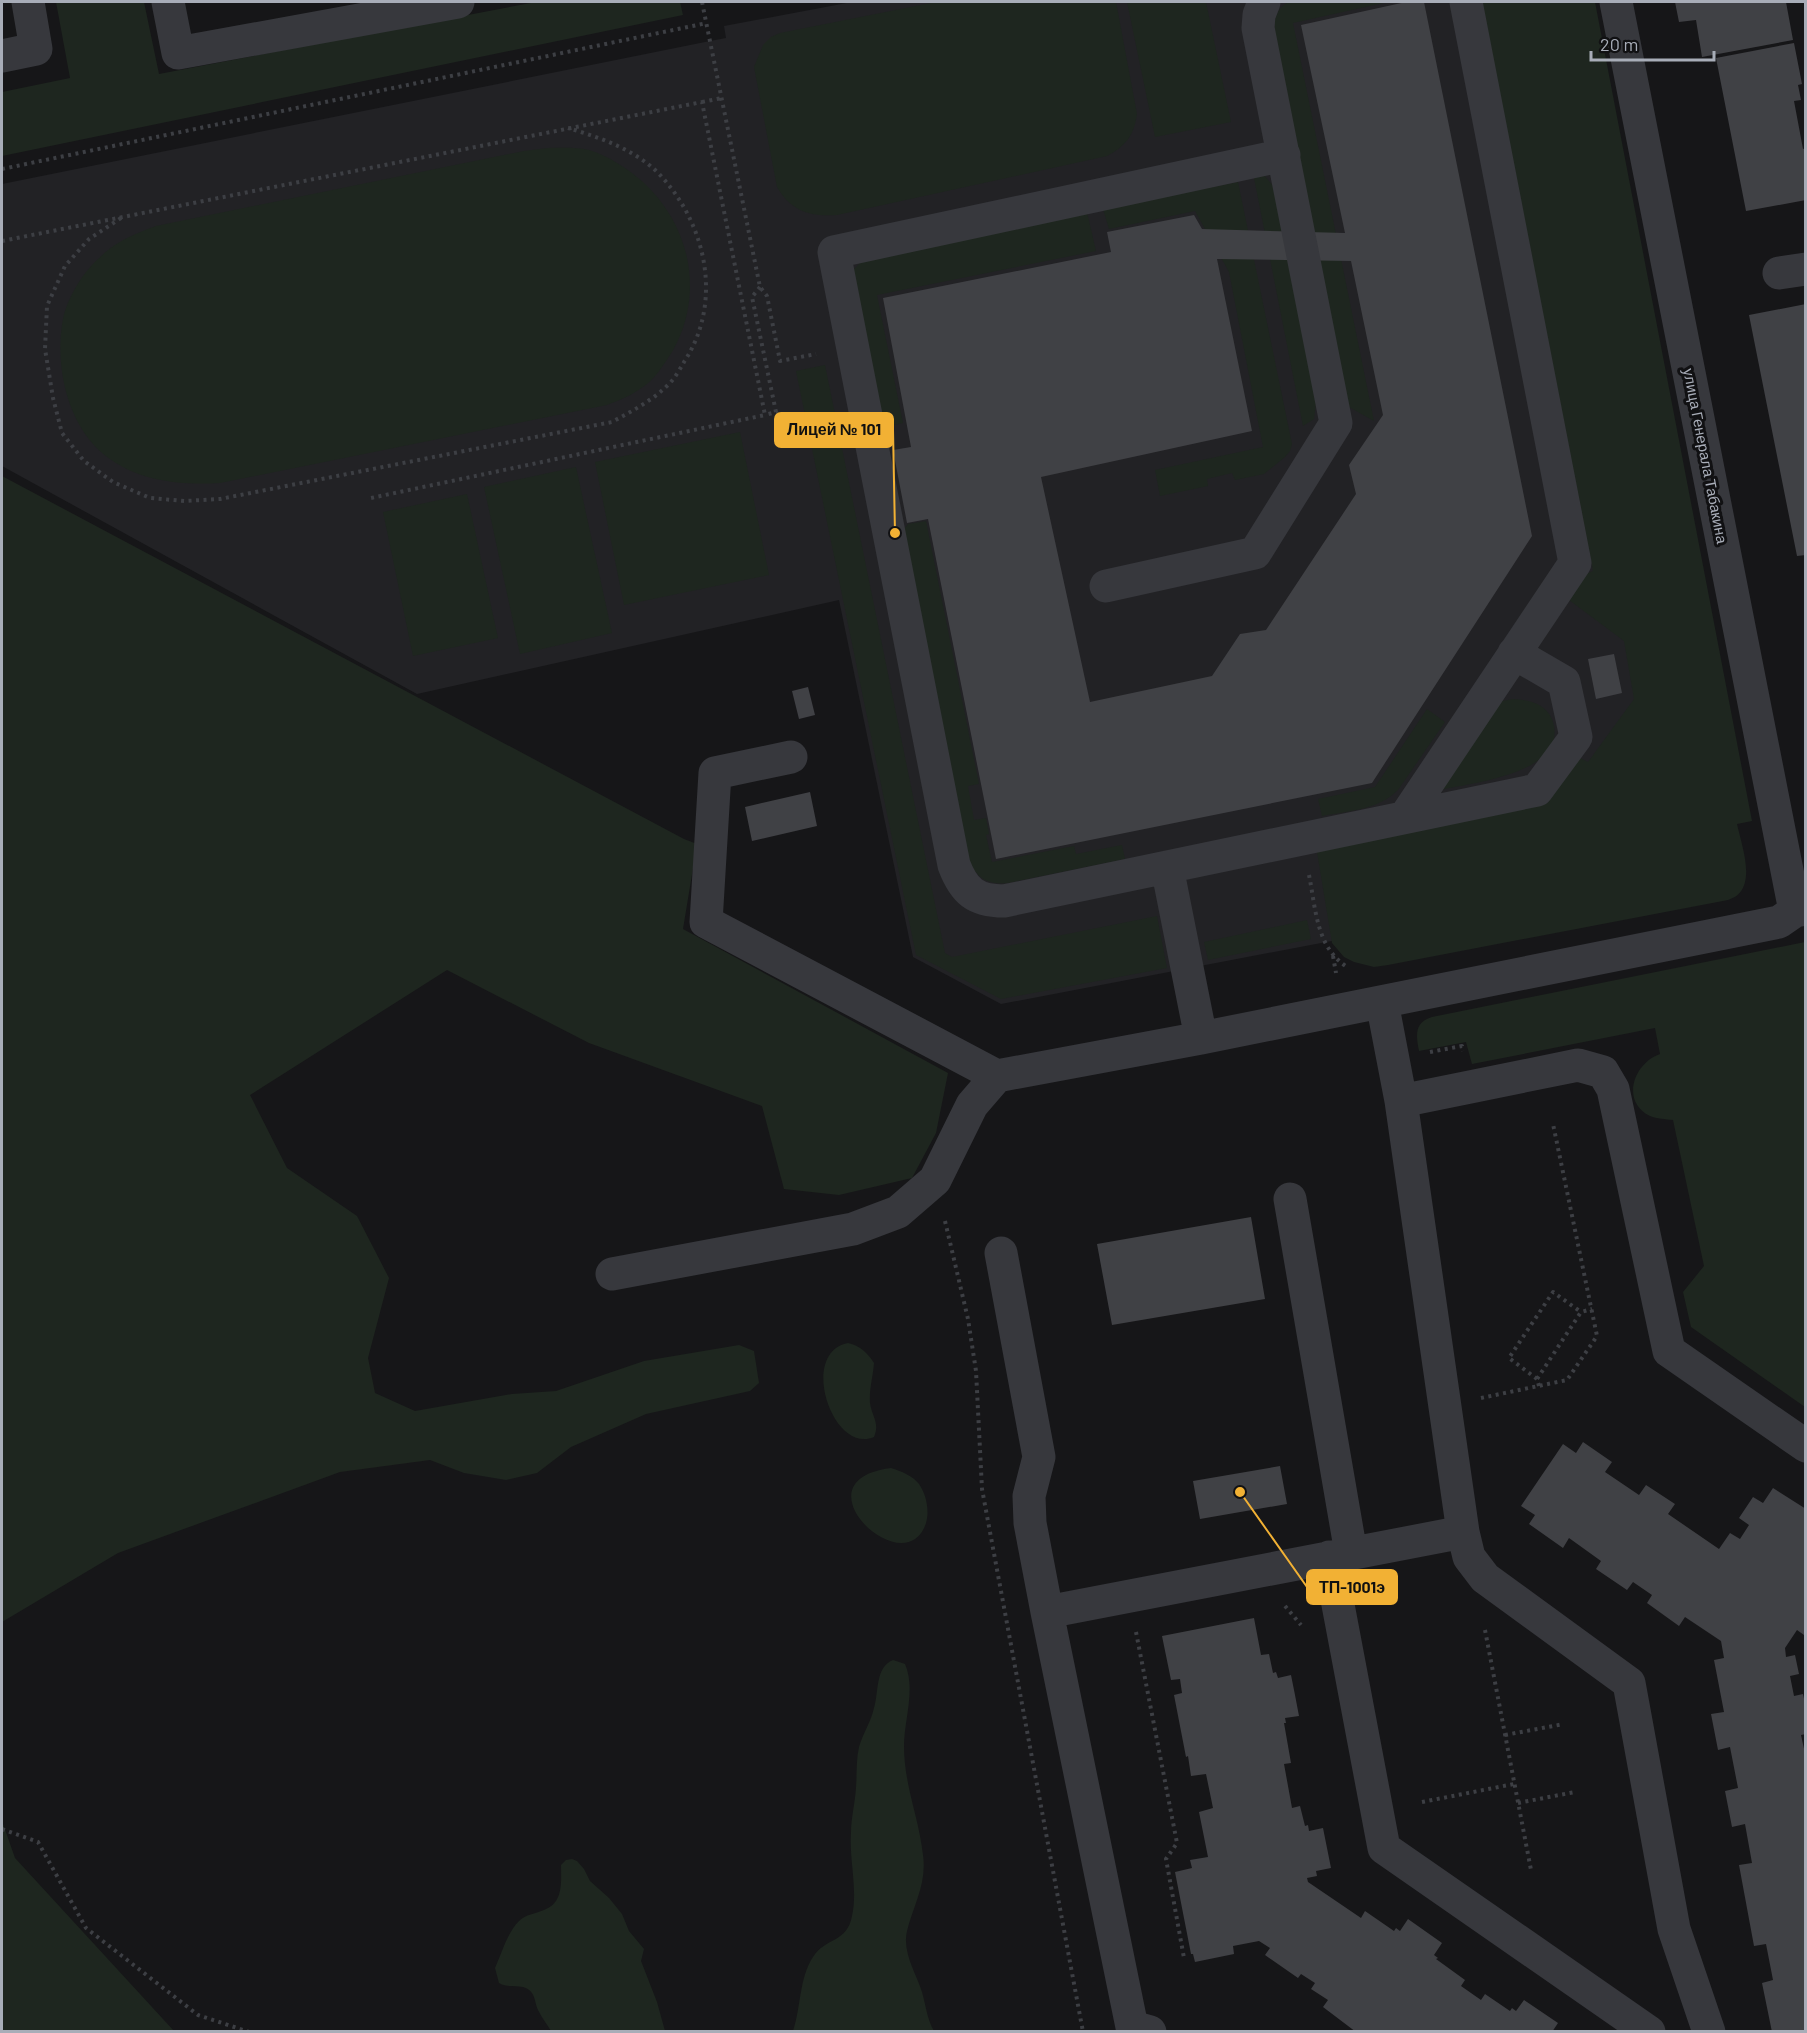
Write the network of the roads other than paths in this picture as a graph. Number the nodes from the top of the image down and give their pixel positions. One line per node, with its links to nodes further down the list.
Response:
1 (28, 2): 7 (street)
2 (168, 2): 3 (street)
3 (458, 2)
4 (1264, 2): 8 (street)
5 (1466, 2): 10 (street)
6 (1616, 2): 14 (street, улица Генерала Табакина)
7 (2, 56)
8 (1284, 154): 9 (street); 13 (street)
9 (1106, 586)
10 (1514, 653): 12 (street); 12 (street)
11 (791, 757): 17 (street)
12 (1405, 818): 13 (street)
13 (1167, 867): 16 (street)
14 (1800, 910): 15 (street)
15 (1382, 1002): 16 (street); 18 (street)
16 (1201, 1038): 17 (street)
17 (997, 1076): 21 (street)
18 (1401, 1101): 22 (street); 23 (street)
19 (1290, 1199): 24 (street)
20 (1001, 1253): 25 (street)
21 (612, 1274)
22 (1806, 1446)
23 (1463, 1532): 24 (street); 28 (street)
24 (1340, 1555): 25 (street); 27 (street)
25 (1047, 1612): 26 (street)
26 (1150, 2031)
27 (1649, 2031)
28 (1709, 2031)

